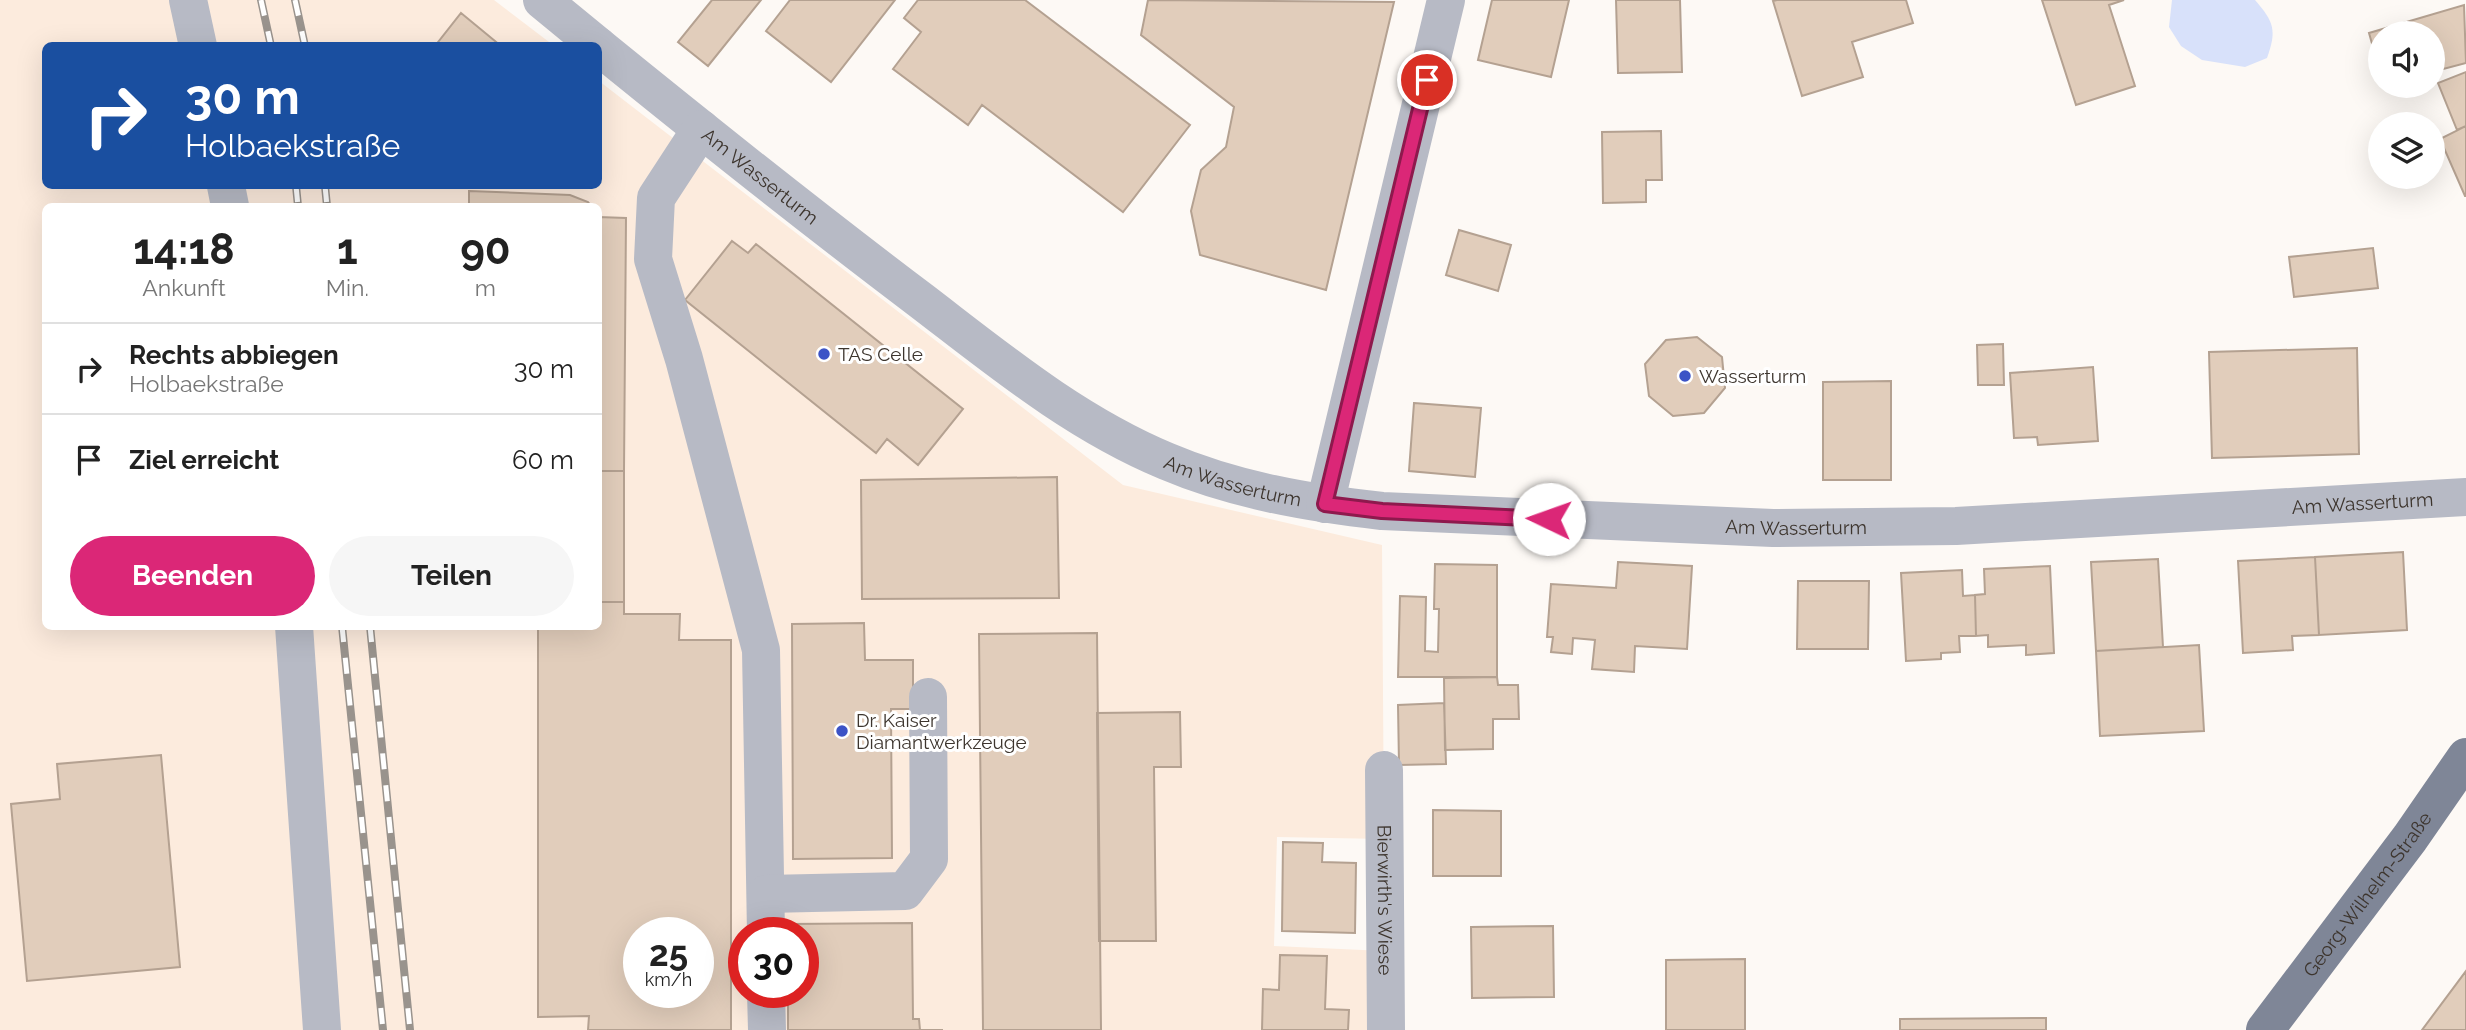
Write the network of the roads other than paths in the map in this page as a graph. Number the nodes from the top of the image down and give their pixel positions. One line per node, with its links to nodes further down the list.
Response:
1 (188, 0): 4 (street)
2 (542, 0): 5 (street, Am Wasserturm)
3 (1446, 0): 9 (street)
4 (197, 42)
5 (593, 42)
6 (602, 49): 7 (street, Am Wasserturm)
7 (701, 129): 9 (street, Am Wasserturm); 14 (street)
8 (2466, 497): 9 (street, Am Wasserturm)
9 (1325, 504)
10 (294, 630): 17 (street)
11 (928, 697): 14 (street)
12 (2466, 757): 20 (main road, Georg-Wilhelm-Straße)
13 (1384, 770): 19 (street, Bierwirth's Wiese)
14 (766, 894): 15 (street)
15 (766, 917)
16 (766, 1008): 18 (street)
17 (322, 1030)
18 (766, 1030)
19 (1386, 1030)
20 (2264, 1030)

